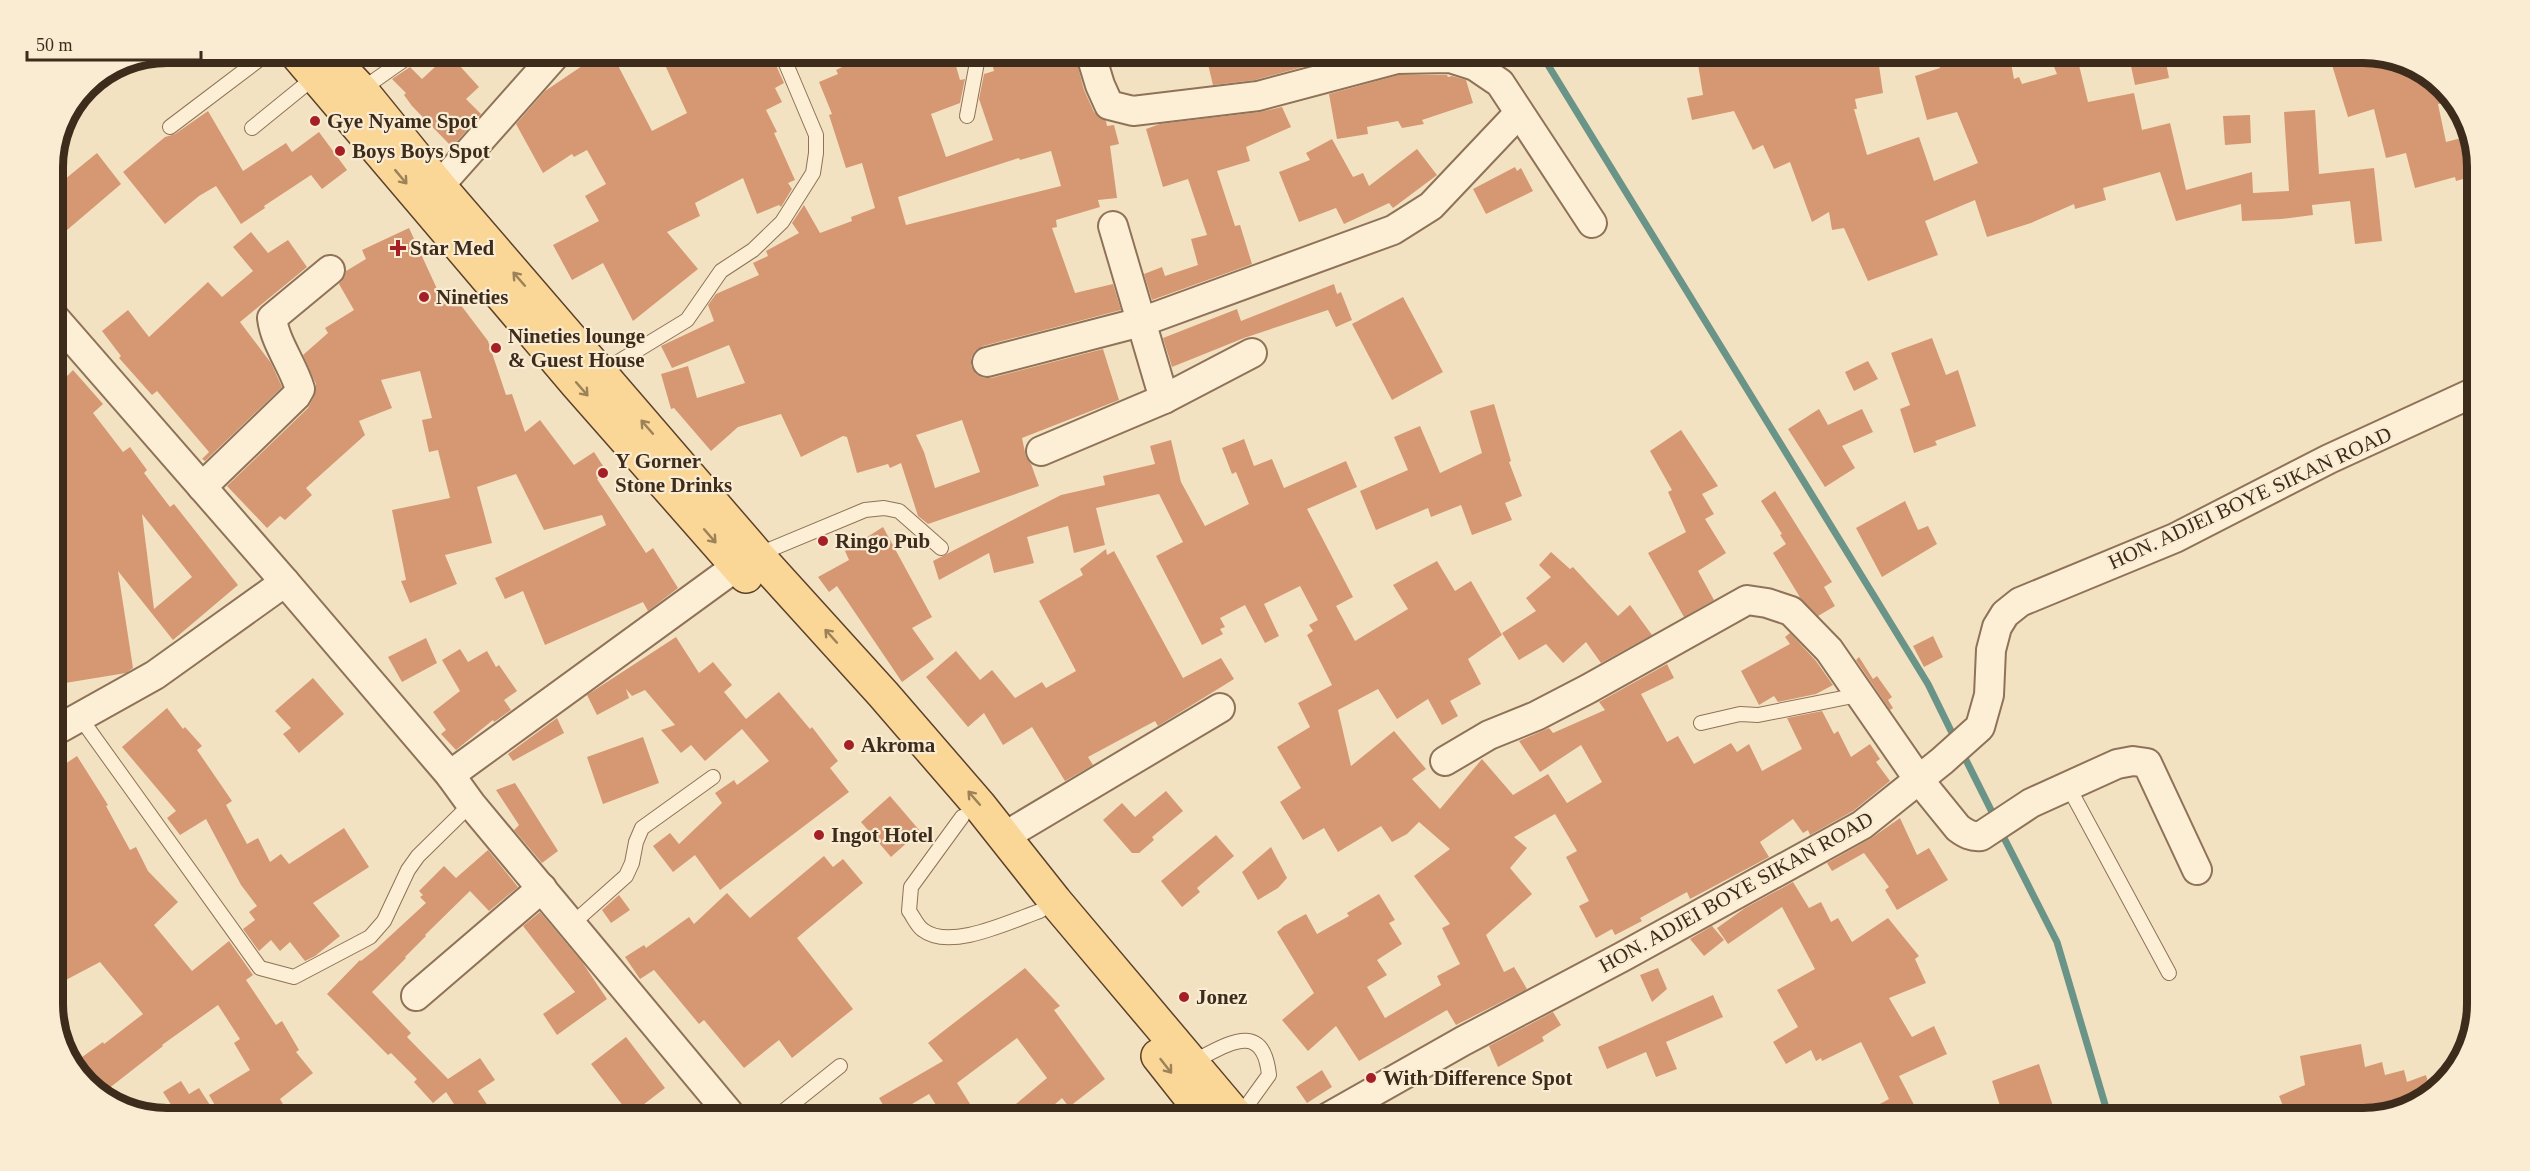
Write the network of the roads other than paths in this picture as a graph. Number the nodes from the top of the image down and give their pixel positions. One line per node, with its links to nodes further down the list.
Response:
1 (254, 63): 15 (lane)
2 (309, 63): 16 (lane)
3 (314, 63): 31 (main road, one-way to 31)
4 (317, 63): 12 (main road)
5 (399, 63): 12 (lane)
6 (548, 63): 17 (street)
7 (786, 63): 25 (lane)
8 (977, 63): 14 (lane)
9 (1093, 63): 10 (street)
10 (1382, 63)
11 (1466, 63): 13 (street)
12 (361, 90): 17 (main road)
13 (1519, 113): 18 (street); 21 (street)
14 (967, 116)
15 (170, 127)
16 (252, 128)
17 (439, 186): 25 (main road, one-way to 17)
18 (1592, 223)
19 (1113, 226): 21 (street)
20 (330, 270): 29 (street)
21 (1141, 322): 24 (street); 27 (street)
22 (63, 327): 29 (street)
23 (1252, 353): 27 (street)
24 (987, 362)
25 (600, 373): 31 (main road, one-way to 25)
26 (2467, 396): 41 (street, HON. ADJEI BOYE SIKAN ROAD)
27 (1164, 399): 28 (street)
28 (1041, 451)
29 (202, 487): 32 (street)
30 (941, 548): 31 (lane)
31 (747, 561): 39 (street); 44 (main road); 45 (main road, one-way to 31)
32 (285, 582): 35 (street); 39 (street)
33 (1858, 695): 36 (lane); 38 (street); 41 (street)
34 (1220, 708): 45 (street)
35 (79, 716): 37 (street); 43 (lane)
36 (1701, 723)
37 (63, 726)
38 (1445, 760)
39 (450, 775): 43 (street)
40 (712, 777): 49 (lane)
41 (1919, 780): 42 (street); 59 (street, HON. ADJEI BOYE SIKAN ROAD)
42 (2067, 786): 46 (street); 50 (lane)
43 (471, 804): 47 (street)
44 (962, 817): 48 (main road); 48 (lane)
45 (1005, 836): 52 (main road)
46 (2197, 870)
47 (542, 888): 49 (street); 51 (street)
48 (1040, 911): 56 (main road, one-way to 56)
49 (572, 924): 54 (street)
50 (2169, 973)
51 (416, 996)
52 (1192, 1062): 57 (main road); 58 (lane)
53 (840, 1066): 55 (lane)
54 (724, 1108)
55 (788, 1108)
56 (1198, 1108)
57 (1230, 1108)
58 (1245, 1108)
59 (1346, 1108)

